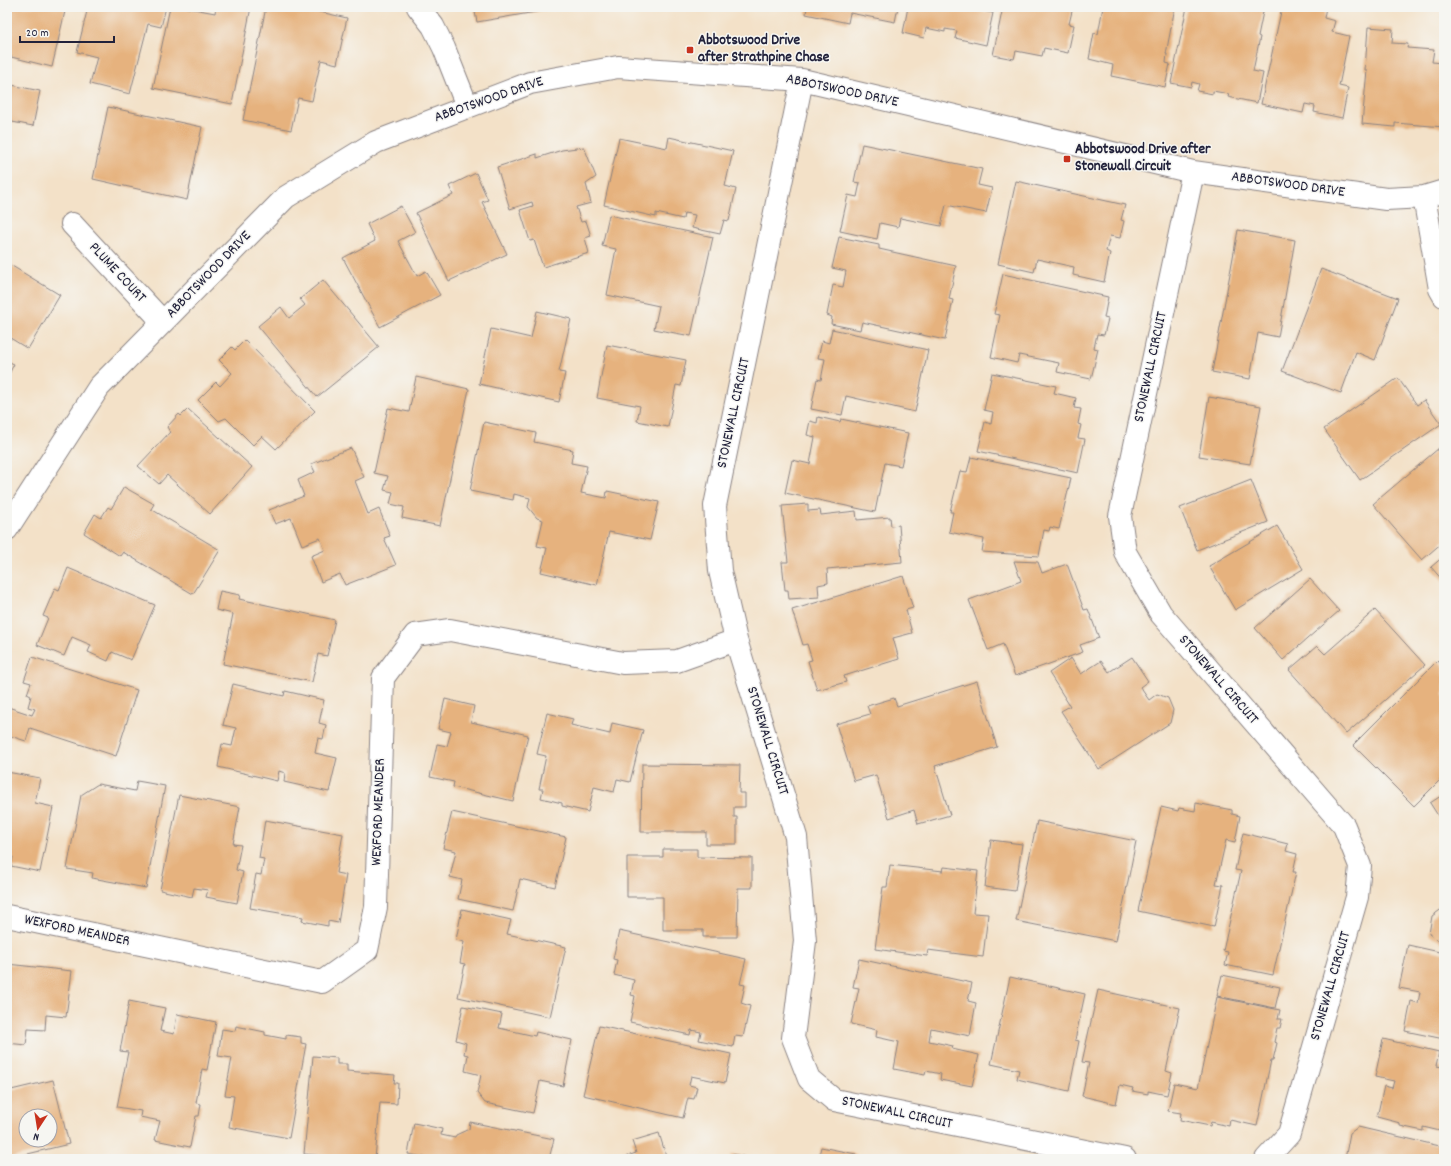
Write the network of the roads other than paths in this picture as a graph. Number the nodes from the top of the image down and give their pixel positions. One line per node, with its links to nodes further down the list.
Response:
1 (418, 7): 3 (street)
2 (802, 80): 3 (street, ABBOTSWOOD DRIVE); 4 (street, ABBOTSWOOD DRIVE); 10 (street, STONEWALL CIRCUIT)
3 (467, 106): 8 (street, ABBOTSWOOD DRIVE)
4 (1193, 172): 5 (street, ABBOTSWOOD DRIVE); 13 (street, STONEWALL CIRCUIT)
5 (1434, 194): 7 (street)
6 (72, 224): 8 (street, PLUME COURT)
7 (1444, 296)
8 (163, 322): 9 (street, ABBOTSWOOD DRIVE)
9 (7, 526)
10 (736, 640): 11 (street, WEXFORD MEANDER); 12 (street, STONEWALL CIRCUIT)
11 (7, 916)
12 (1125, 1159)
13 (1266, 1159)

